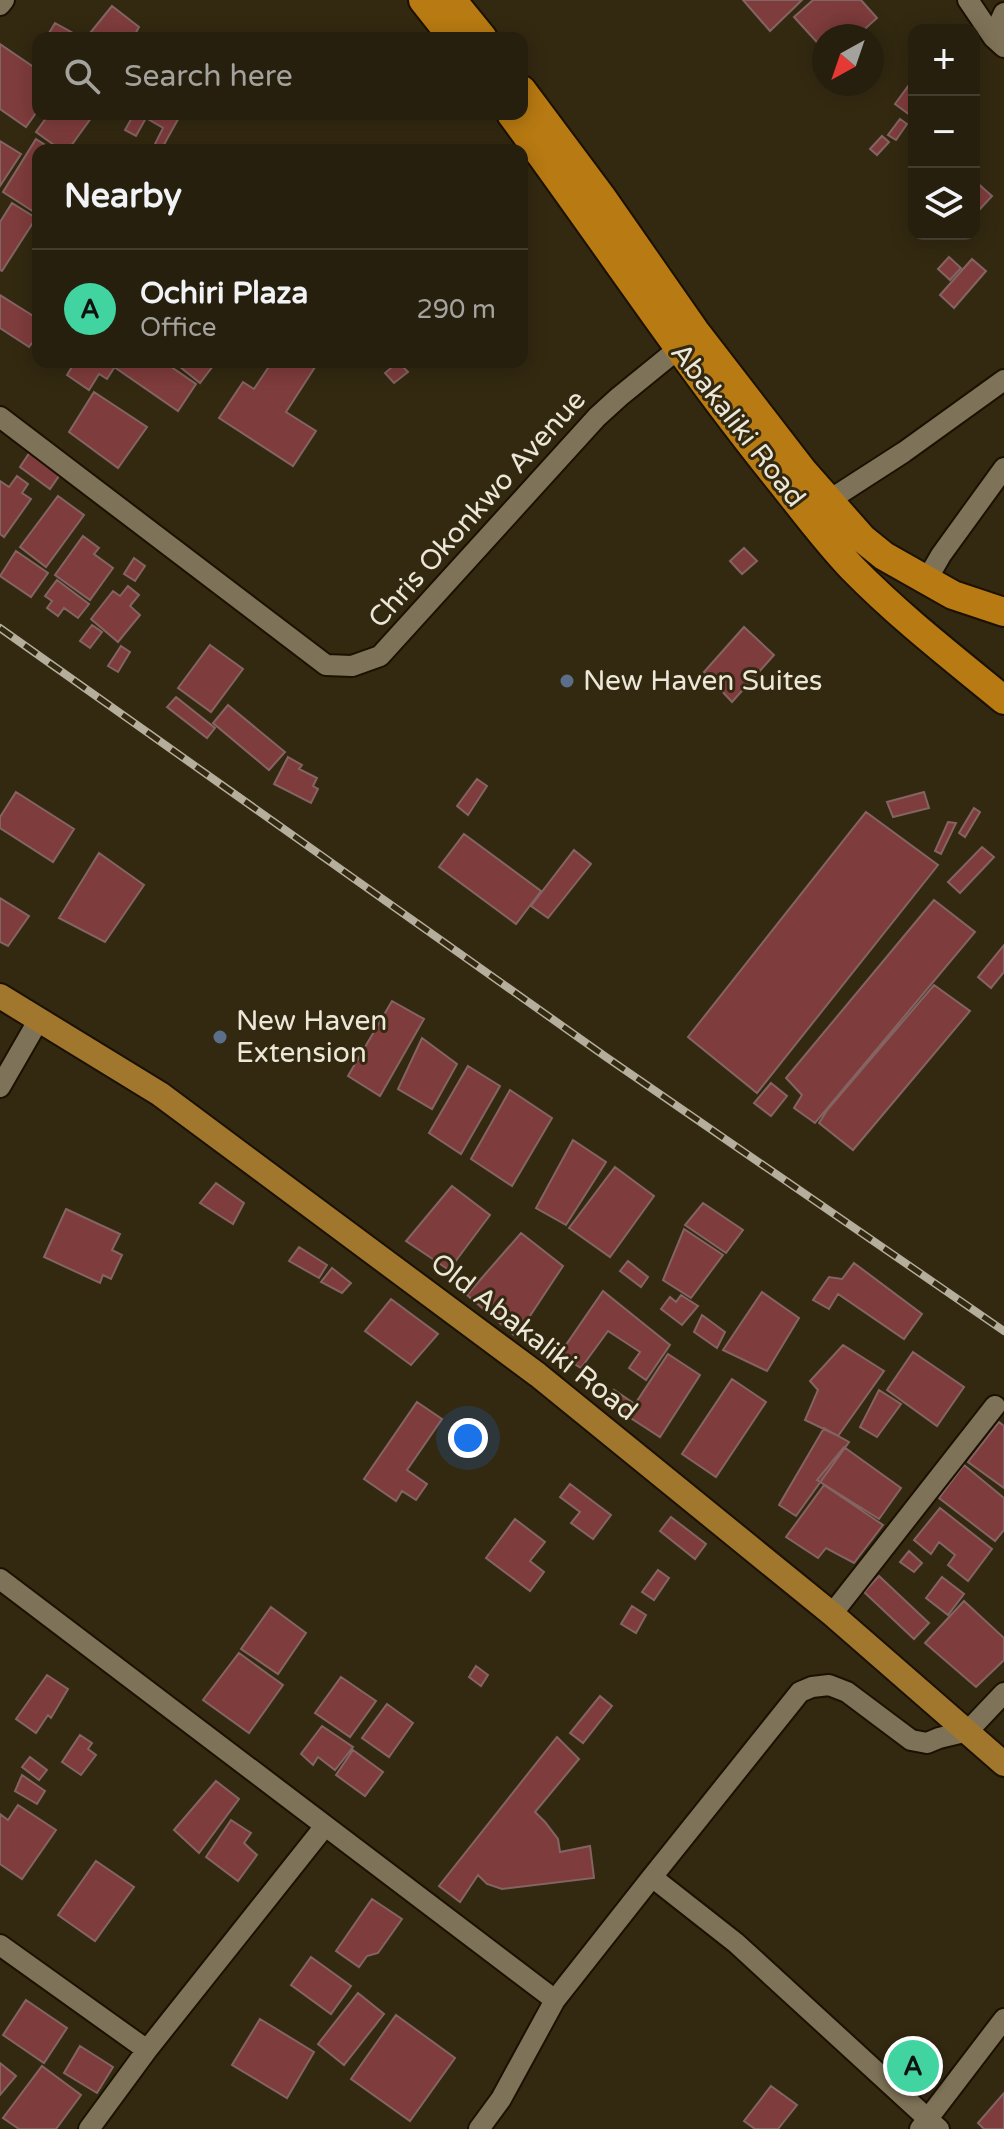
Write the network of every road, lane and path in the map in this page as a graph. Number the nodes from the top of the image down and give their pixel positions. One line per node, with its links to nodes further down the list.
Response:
1 (4, 0): 5 (street)
2 (423, 0): 7 (highway)
3 (452, 0): 8 (highway)
4 (968, 0): 9 (street)
5 (0, 5)
6 (1004, 13): 9 (street)
7 (448, 32)
8 (478, 32)
9 (998, 42)
10 (528, 98): 16 (highway, Abakaliki Road)
11 (515, 120): 12 (highway, Abakaliki Road)
12 (678, 349): 14 (street, Chris Okonkwo Avenue); 19 (highway, Abakaliki Road)
13 (1004, 380): 16 (street)
14 (0, 417)
15 (1004, 468): 17 (street)
16 (828, 501): 17 (highway, Abakaliki Road)
17 (926, 581): 18 (highway, Abakaliki Road)
18 (1004, 612)
19 (1004, 700)
20 (0, 996): 21 (main road, Old Abakaliki Road)
21 (38, 1021): 22 (street); 25 (main road, Old Abakaliki Road)
22 (0, 1087)
23 (995, 1406): 25 (street)
24 (0, 1579): 29 (street)
25 (832, 1614): 27 (main road, Old Abakaliki Road)
26 (1004, 1693): 27 (street)
27 (968, 1731): 28 (main road, Old Abakaliki Road); 30 (street)
28 (1004, 1764)
29 (325, 1826): 32 (street); 34 (street)
30 (652, 1877): 32 (street); 35 (street)
31 (0, 1945): 34 (street)
32 (555, 2000): 37 (street)
33 (1004, 2019): 35 (street)
34 (147, 2050): 36 (street)
35 (929, 2126)
36 (89, 2129)
37 (479, 2129)

